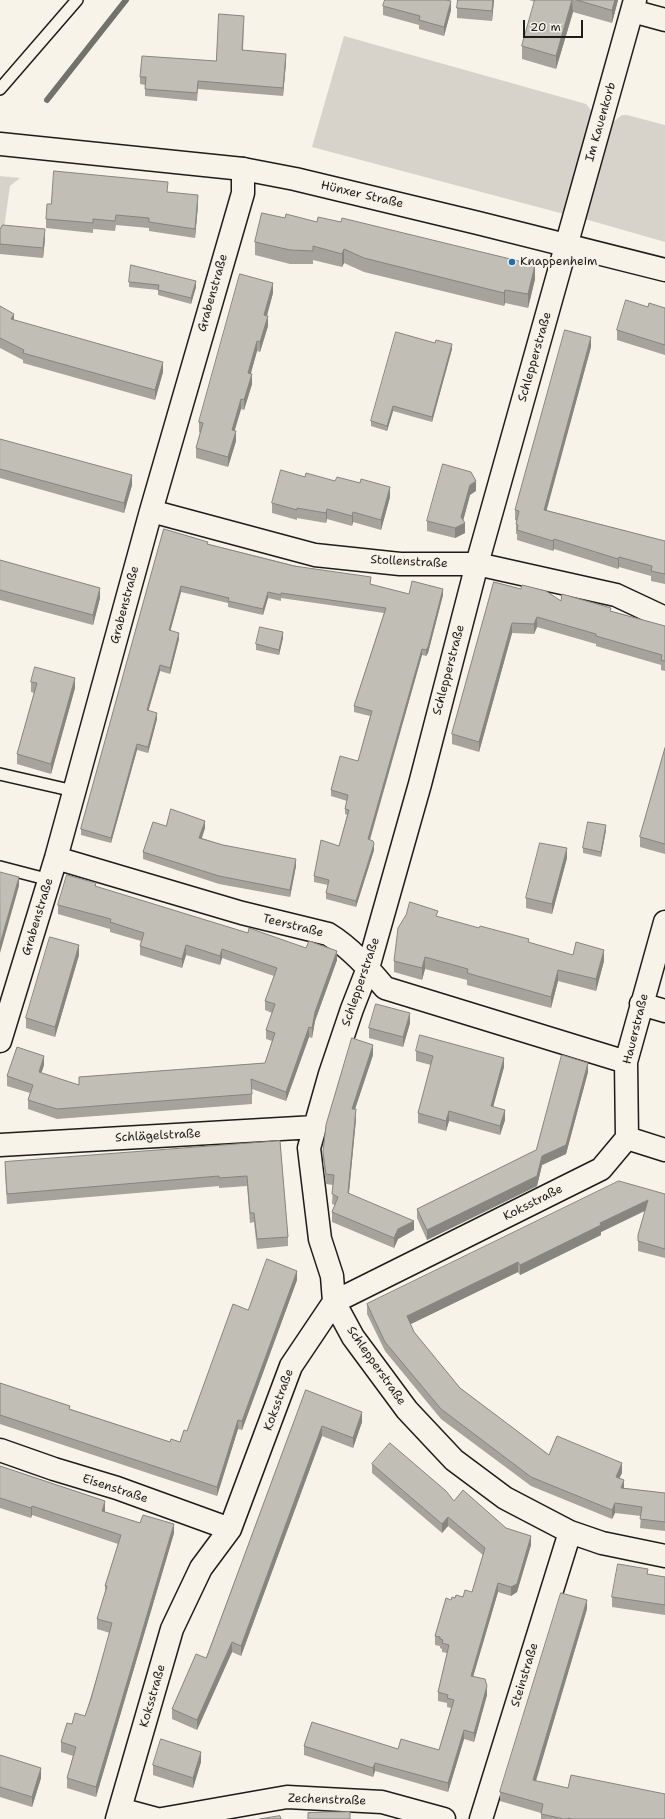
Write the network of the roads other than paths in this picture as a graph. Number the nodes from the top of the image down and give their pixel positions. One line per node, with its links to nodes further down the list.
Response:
1 (77, 0): 4 (lane)
2 (634, 5): 3 (street); 7 (street, Im Kauenkorb)
3 (665, 20)
4 (0, 89)
5 (0, 144): 6 (street, Hünxer Straße)
6 (243, 169): 7 (street, Hünxer Straße); 9 (street, Grabenstraße)
7 (566, 244): 8 (street, Hünxer Straße); 10 (street, Schlepperstraße)
8 (665, 270)
9 (151, 511): 10 (street, Stollenstraße); 13 (street, Grabenstraße)
10 (477, 564): 11 (street, Stollenstraße); 18 (street, Schlepperstraße)
11 (665, 618)
12 (0, 774): 13 (lane)
13 (74, 791): 14 (street, Grabenstraße)
14 (56, 858): 16 (street, Grabenstraße); 18 (street, Teerstraße)
15 (0, 867): 16 (lane)
16 (50, 880): 21 (street, Grabenstraße)
17 (665, 922): 19 (street, Hauerstraße)
18 (368, 968): 22 (street, Teerstraße); 23 (street, Schlepperstraße)
19 (641, 1004): 20 (street); 22 (street, Hauerstraße)
20 (665, 1010)
21 (0, 1041)
22 (626, 1062): 24 (street, Hauerstraße)
23 (315, 1127): 25 (street, Schlägelstraße); 27 (street, Schlepperstraße)
24 (627, 1138): 26 (street); 27 (street, Koksstraße)
25 (0, 1145)
26 (665, 1150)
27 (334, 1302): 29 (street, Koksstraße); 30 (street, Schlepperstraße)
28 (0, 1450): 29 (street, Eisenstraße)
29 (230, 1529): 32 (street, Koksstraße)
30 (570, 1532): 31 (street, Schlepperstraße); 36 (street, Steinstraße)
31 (665, 1556)
32 (119, 1814): 33 (street)
33 (157, 1819)
34 (162, 1819): 35 (street, Zechenstraße)
35 (444, 1819)
36 (481, 1819)

